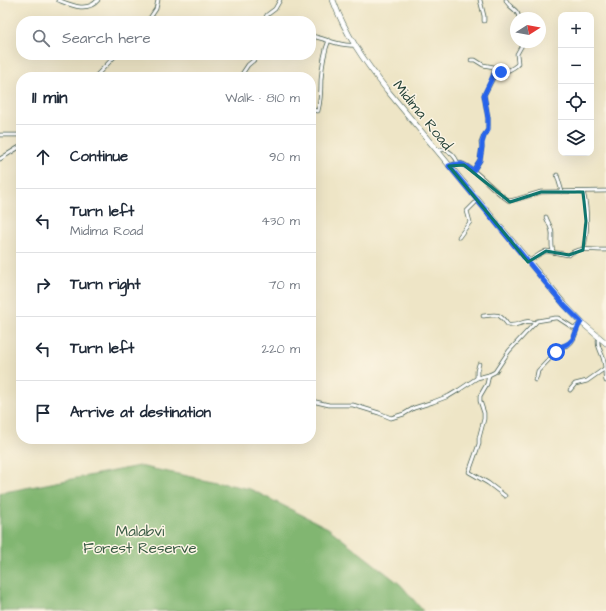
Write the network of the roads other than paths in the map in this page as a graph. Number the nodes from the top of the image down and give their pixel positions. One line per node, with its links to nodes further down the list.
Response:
1 (58, 0): 2 (street)
2 (98, 0)
3 (158, 0): 9 (street)
4 (280, 0): 10 (street)
5 (333, 0): 14 (main road, Midima Road)
6 (480, 0): 11 (street)
7 (506, 0): 8 (street)
8 (518, 12)
9 (151, 16)
10 (266, 16)
11 (484, 21)
12 (316, 37): 13 (street)
13 (329, 40): 14 (street); 22 (street)
14 (354, 45): 26 (main road, Midima Road)
15 (520, 48): 21 (street)
16 (111, 60): 19 (street)
17 (255, 60): 20 (street)
18 (471, 60): 21 (street)
19 (100, 72)
20 (244, 72)
21 (495, 72): 30 (street)
22 (316, 111)
23 (0, 135): 24 (street)
24 (16, 135)
25 (16, 149): 27 (street)
26 (438, 151): 28 (street); 29 (main road, Midima Road)
27 (0, 159)
28 (458, 164): 29 (street); 30 (street)
29 (449, 166): 35 (main road, Midima Road)
30 (473, 171): 33 (street)
31 (557, 175): 33 (street)
32 (606, 191): 34 (street)
33 (562, 192): 34 (street)
34 (583, 192): 38 (street)
35 (478, 200): 37 (street); 41 (main road, Midima Road)
36 (546, 217): 40 (street)
37 (460, 237)
38 (583, 250): 39 (street); 40 (street)
39 (606, 250)
40 (553, 252): 41 (street)
41 (528, 262): 44 (main road, Midima Road)
42 (483, 316): 43 (street)
43 (535, 323): 44 (street); 50 (street)
44 (579, 324): 45 (main road, Midima Road); 52 (street)
45 (599, 337): 46 (main road, Midima Road); 47 (street)
46 (606, 343)
47 (605, 361): 49 (street)
48 (479, 364): 51 (street)
49 (604, 369): 53 (street); 54 (street)
50 (489, 375): 51 (street); 56 (street)
51 (476, 378): 55 (street)
52 (535, 380)
53 (606, 381)
54 (570, 390)
55 (316, 402)
56 (505, 496)

